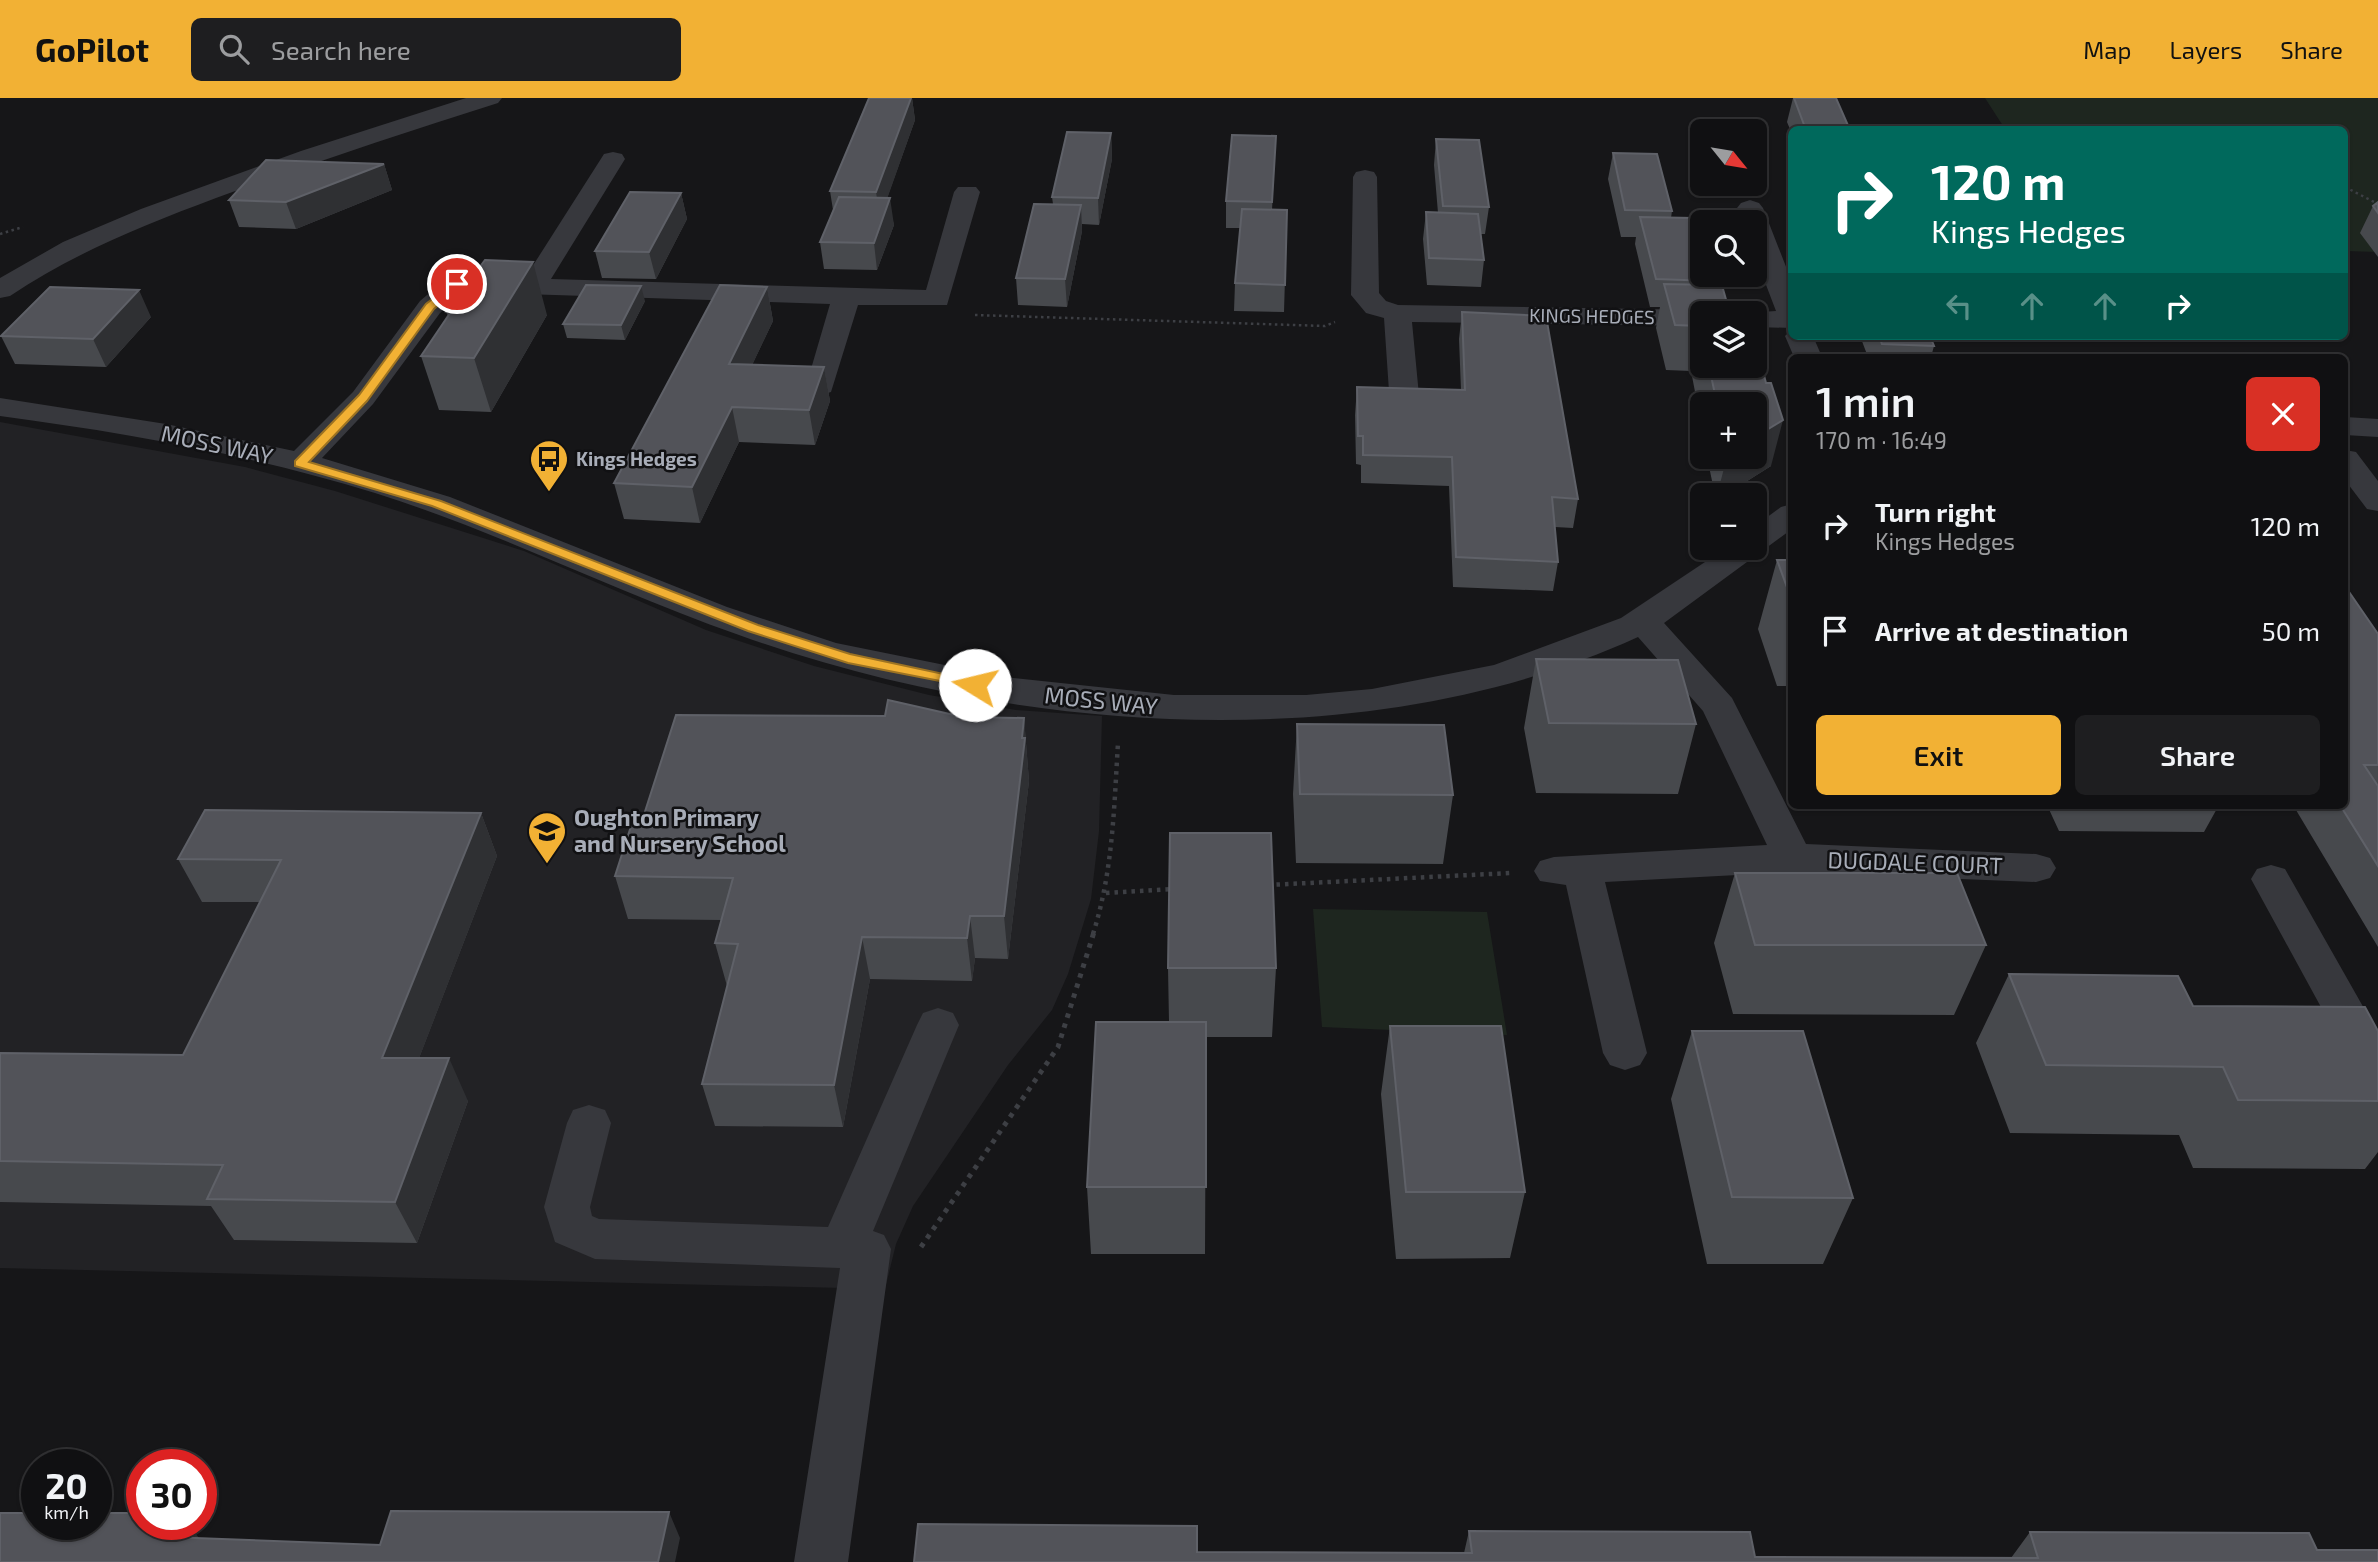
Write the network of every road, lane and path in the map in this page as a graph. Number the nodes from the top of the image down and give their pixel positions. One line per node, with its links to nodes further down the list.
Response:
1 (490, 98): 9 (street)
2 (613, 159): 8 (street)
3 (1365, 177): 13 (street)
4 (2348, 189): 6 (path)
5 (967, 192): 11 (street)
6 (2378, 204)
7 (1750, 208): 12 (street)
8 (533, 286): 10 (street); 22 (street)
9 (0, 290)
10 (846, 297): 11 (street); 17 (street)
11 (937, 299): 13 (path)
12 (1788, 308)
13 (1386, 310): 14 (street, KINGS HEDGES); 18 (street)
14 (1690, 318)
15 (1788, 318): 16 (street)
16 (1767, 319)
17 (821, 387)
18 (1405, 406)
19 (0, 407): 22 (street, MOSS WAY)
20 (2348, 426): 21 (street)
21 (2378, 428)
22 (300, 463): 29 (street, MOSS WAY)
23 (2348, 463): 24 (street)
24 (2378, 502)
25 (1788, 517): 26 (street)
26 (1767, 533)
27 (1730, 560): 28 (street, MOSS WAY)
28 (1641, 622): 29 (street, MOSS WAY); 30 (street, DUGDALE COURT)
29 (1121, 705): 36 (path)
30 (1793, 858): 31 (street, DUGDALE COURT); 32 (street, DUGDALE COURT)
31 (2036, 868)
32 (1568, 871): 34 (path); 38 (street)
33 (2272, 879): 39 (street)
34 (1255, 886)
35 (1187, 889): 36 (path)
36 (1106, 893): 42 (path)
37 (938, 1025): 41 (street)
38 (1625, 1053)
39 (2378, 1072)
40 (589, 1123): 41 (street)
41 (842, 1248): 43 (street)
42 (913, 1258)
43 (821, 1562)

